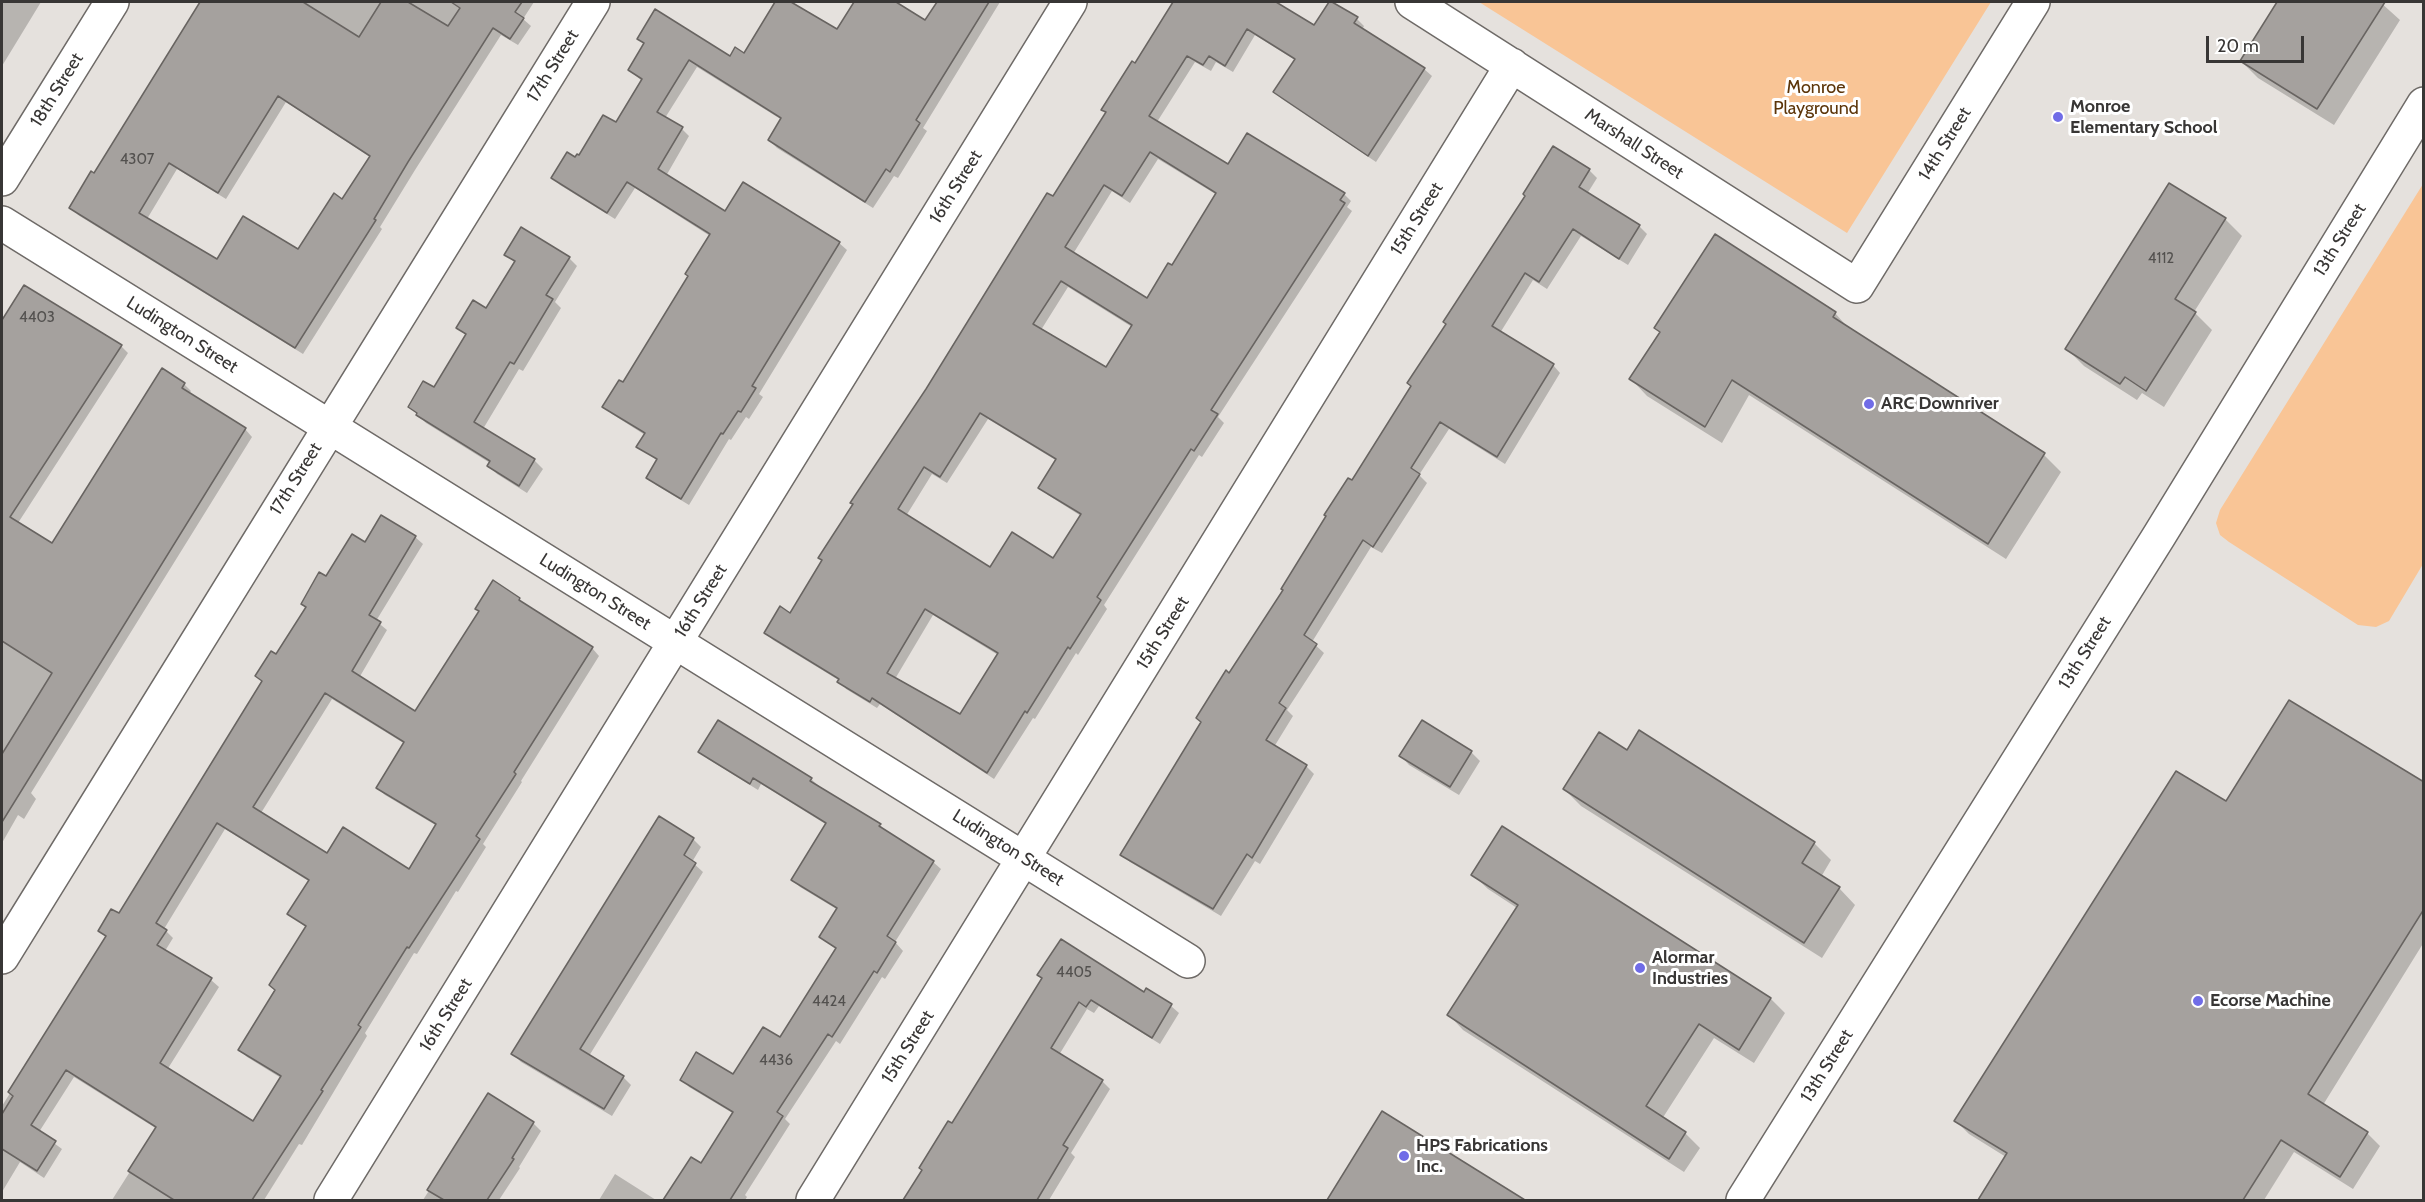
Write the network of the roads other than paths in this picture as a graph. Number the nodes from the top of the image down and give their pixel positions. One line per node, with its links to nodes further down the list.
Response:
1 (112, 2): 8 (street, 18th Street)
2 (593, 2): 11 (street, 17th Street)
3 (1070, 2): 12 (street, 16th Street)
4 (1412, 2): 6 (street, Marshall Street)
5 (2033, 2): 10 (street, 14th Street)
6 (1512, 65): 10 (street, Marshall Street); 13 (street, 15th Street)
7 (2424, 104): 18 (street, 13th Street)
8 (2, 179)
9 (2, 223): 11 (street, Ludington Street)
10 (1857, 286)
11 (329, 426): 12 (street, Ludington Street); 14 (street, 17th Street)
12 (675, 642): 13 (street, Ludington Street); 16 (street, 16th Street)
13 (1024, 859): 15 (street, Ludington Street); 17 (street, 15th Street)
14 (2, 957)
15 (1188, 961)
16 (331, 1200)
17 (813, 1200)
18 (1743, 1200)

